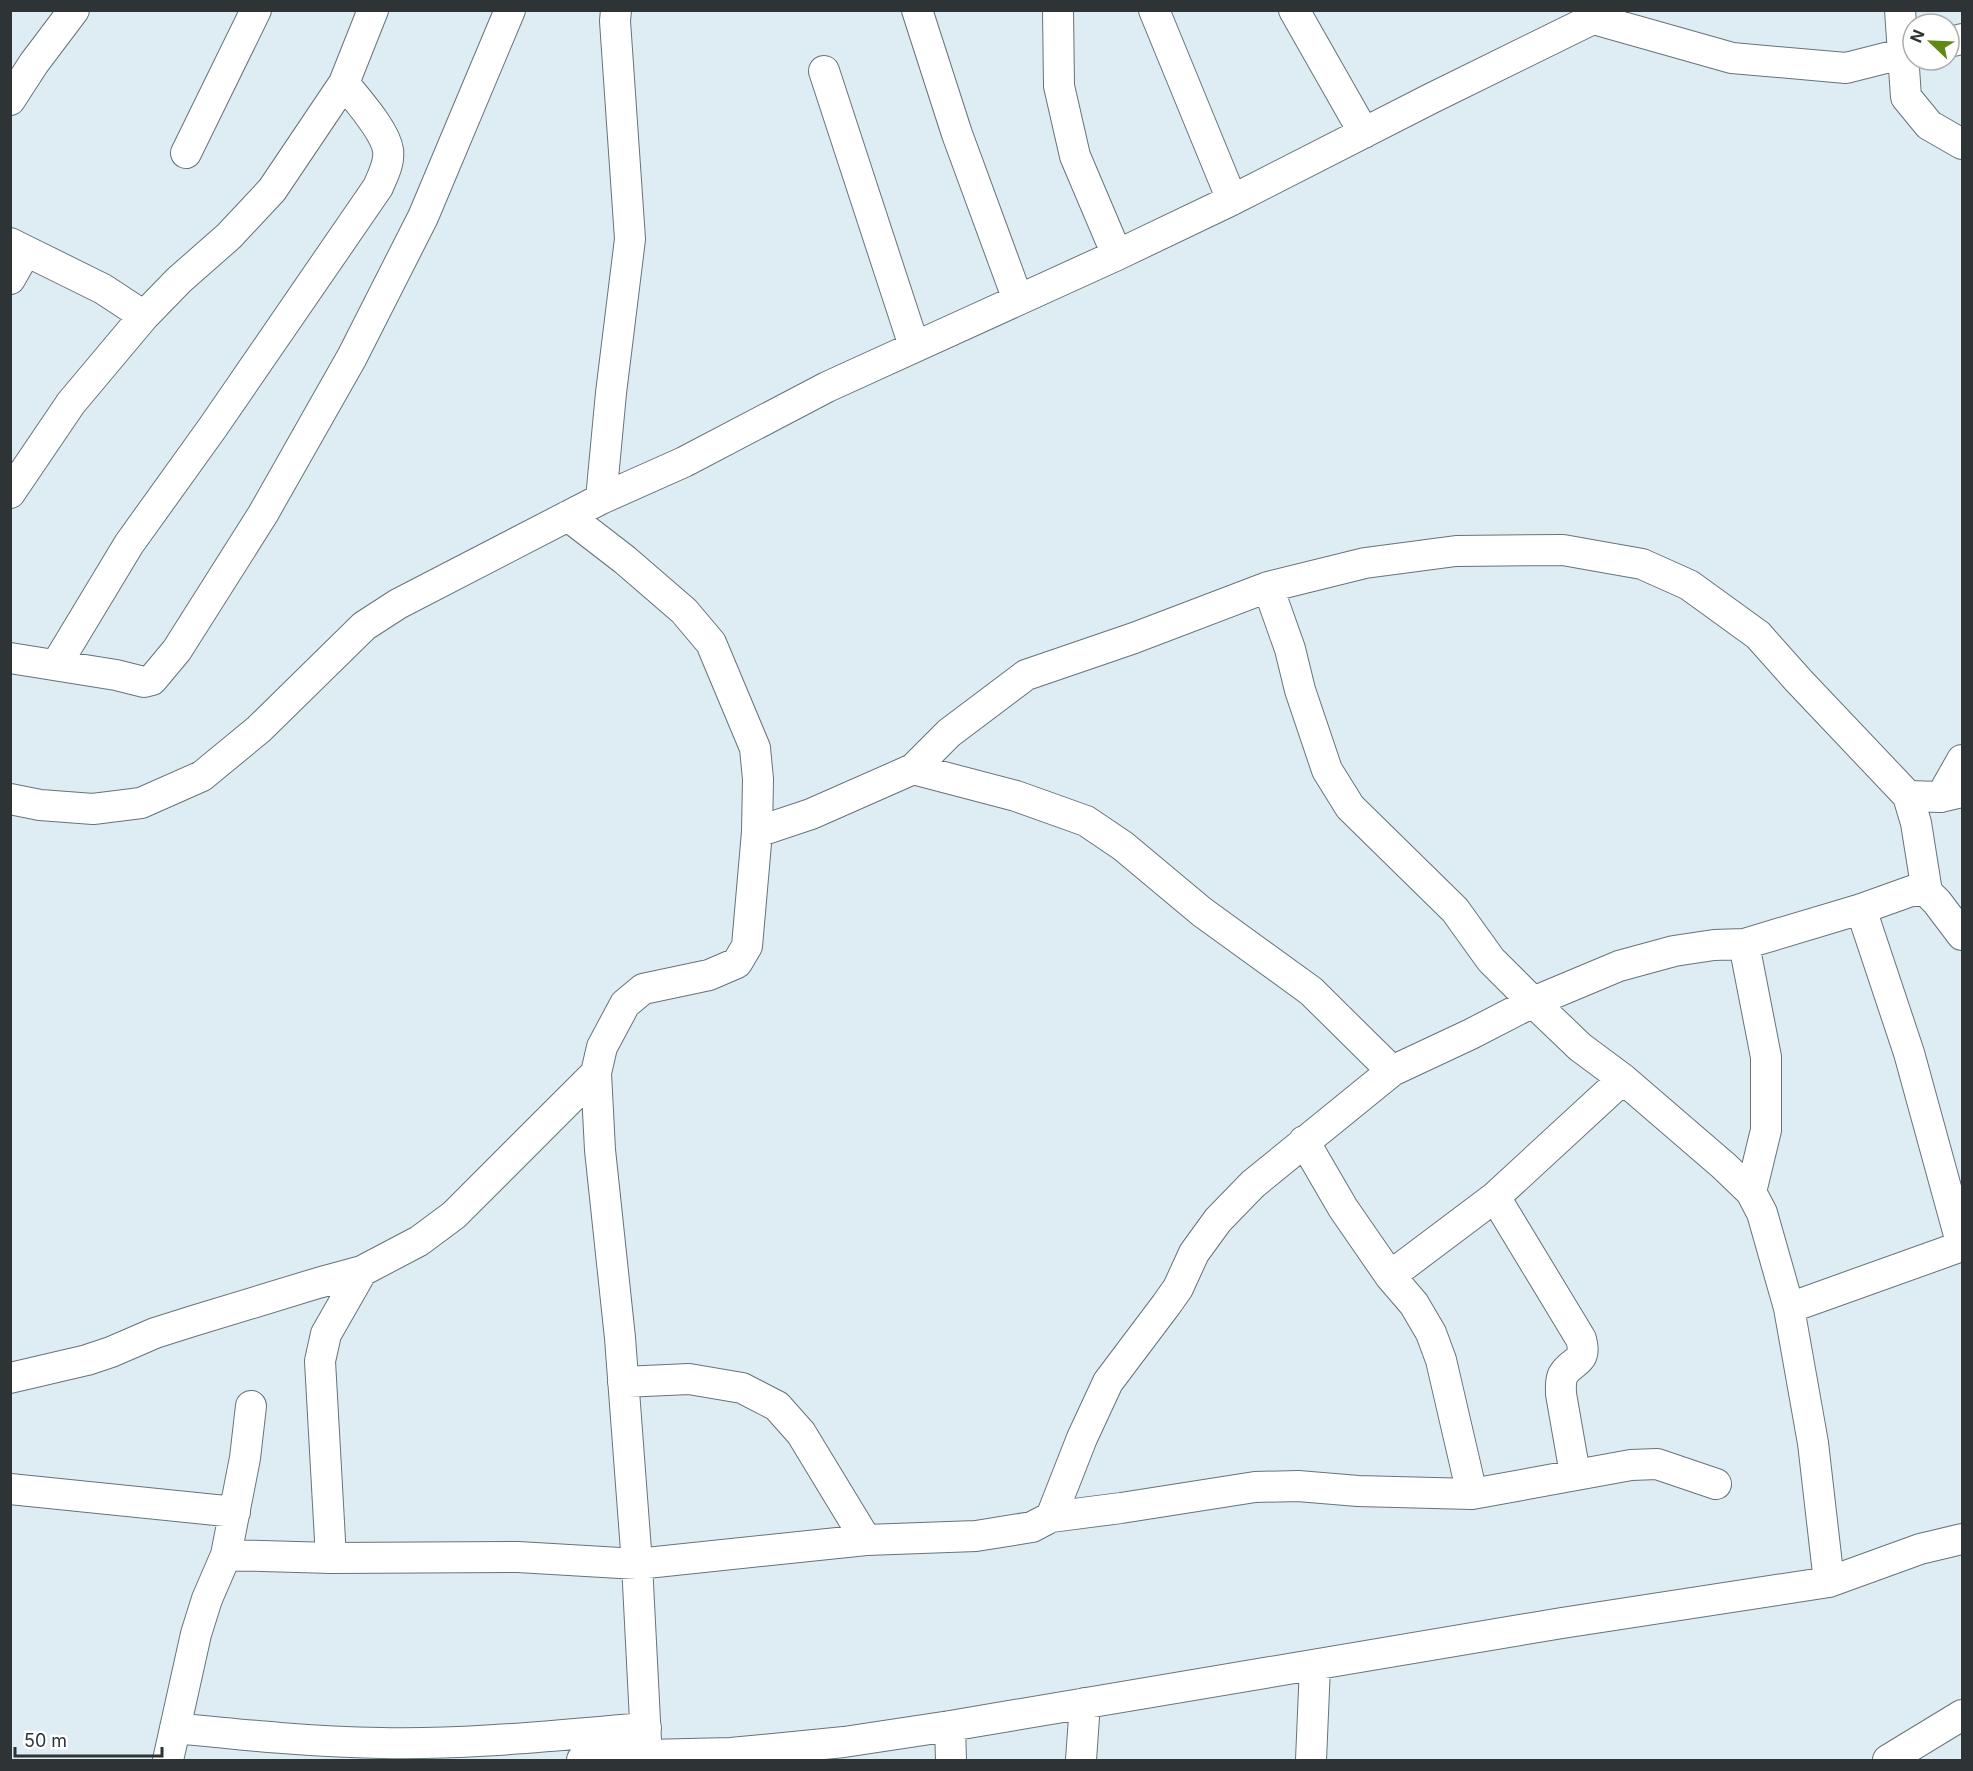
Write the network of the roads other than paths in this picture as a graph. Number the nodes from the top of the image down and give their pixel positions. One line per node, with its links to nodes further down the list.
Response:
1 (74, 10): 15 (street)
2 (256, 10): 18 (street)
3 (373, 10): 14 (street)
4 (510, 10): 31 (street)
5 (616, 10): 27 (street)
6 (917, 10): 23 (street)
7 (1154, 10): 19 (street)
8 (1294, 10): 16 (street)
9 (1061, 12): 21 (street)
10 (1599, 13): 11 (street); 16 (street)
11 (1901, 54)
12 (824, 71): 25 (street)
13 (1908, 72): 17 (street)
14 (344, 83): 24 (street); 31 (street)
15 (10, 99)
16 (1364, 133): 19 (street)
17 (1962, 144)
18 (186, 153)
19 (1232, 200): 21 (street)
20 (18, 247): 22 (street); 24 (street)
21 (1117, 255): 23 (street)
22 (10, 279)
23 (1017, 300): 25 (street)
24 (144, 316): 26 (street)
25 (914, 346): 27 (street)
26 (15, 476)
27 (601, 499): 28 (street)
28 (568, 516): 36 (street); 37 (street)
29 (1268, 587): 33 (street); 35 (street); 42 (street)
30 (10, 658): 31 (street)
31 (56, 665)
32 (1962, 760): 34 (street)
33 (913, 769): 37 (street); 43 (street)
34 (1952, 794): 35 (street)
35 (1908, 796): 38 (street)
36 (10, 799)
37 (757, 832): 44 (street)
38 (1927, 892): 39 (street); 40 (street)
39 (1861, 909): 41 (street); 49 (street)
40 (1962, 935)
41 (1744, 944): 42 (street); 47 (street)
42 (1533, 1002): 43 (street); 45 (street)
43 (1392, 1071): 46 (street)
44 (596, 1073): 50 (street); 54 (street)
45 (1623, 1080): 47 (street); 48 (street)
46 (1304, 1142): 51 (street); 61 (street)
47 (1751, 1192): 52 (street)
48 (1495, 1197): 51 (street); 56 (street)
49 (1962, 1246): 52 (street)
50 (362, 1271): 53 (street); 65 (street)
51 (1390, 1276): 59 (street)
52 (1789, 1308): 67 (street)
53 (10, 1378)
54 (623, 1382): 63 (street); 66 (street)
55 (251, 1406): 60 (street)
56 (1575, 1474): 57 (street); 59 (street)
57 (1716, 1484)
58 (10, 1489): 60 (street)
59 (1472, 1494): 61 (street)
60 (235, 1512): 64 (street)
61 (1051, 1516): 63 (street)
62 (1962, 1539): 67 (street)
63 (866, 1540): 66 (street)
64 (226, 1555): 65 (street); 72 (street)
65 (331, 1558): 66 (street)
66 (637, 1564): 73 (street)
67 (1829, 1582): 68 (street)
68 (1315, 1666): 69 (street); 80 (street)
69 (1085, 1703): 71 (street); 79 (street)
70 (1962, 1715): 81 (street)
71 (950, 1726): 74 (street); 78 (street)
72 (175, 1728): 73 (street); 76 (street)
73 (647, 1748): 75 (street); 77 (street)
74 (845, 1751): 75 (street)
75 (731, 1757)
76 (168, 1761)
77 (582, 1761)
78 (951, 1761)
79 (1081, 1761)
80 (1311, 1761)
81 (1887, 1761)

